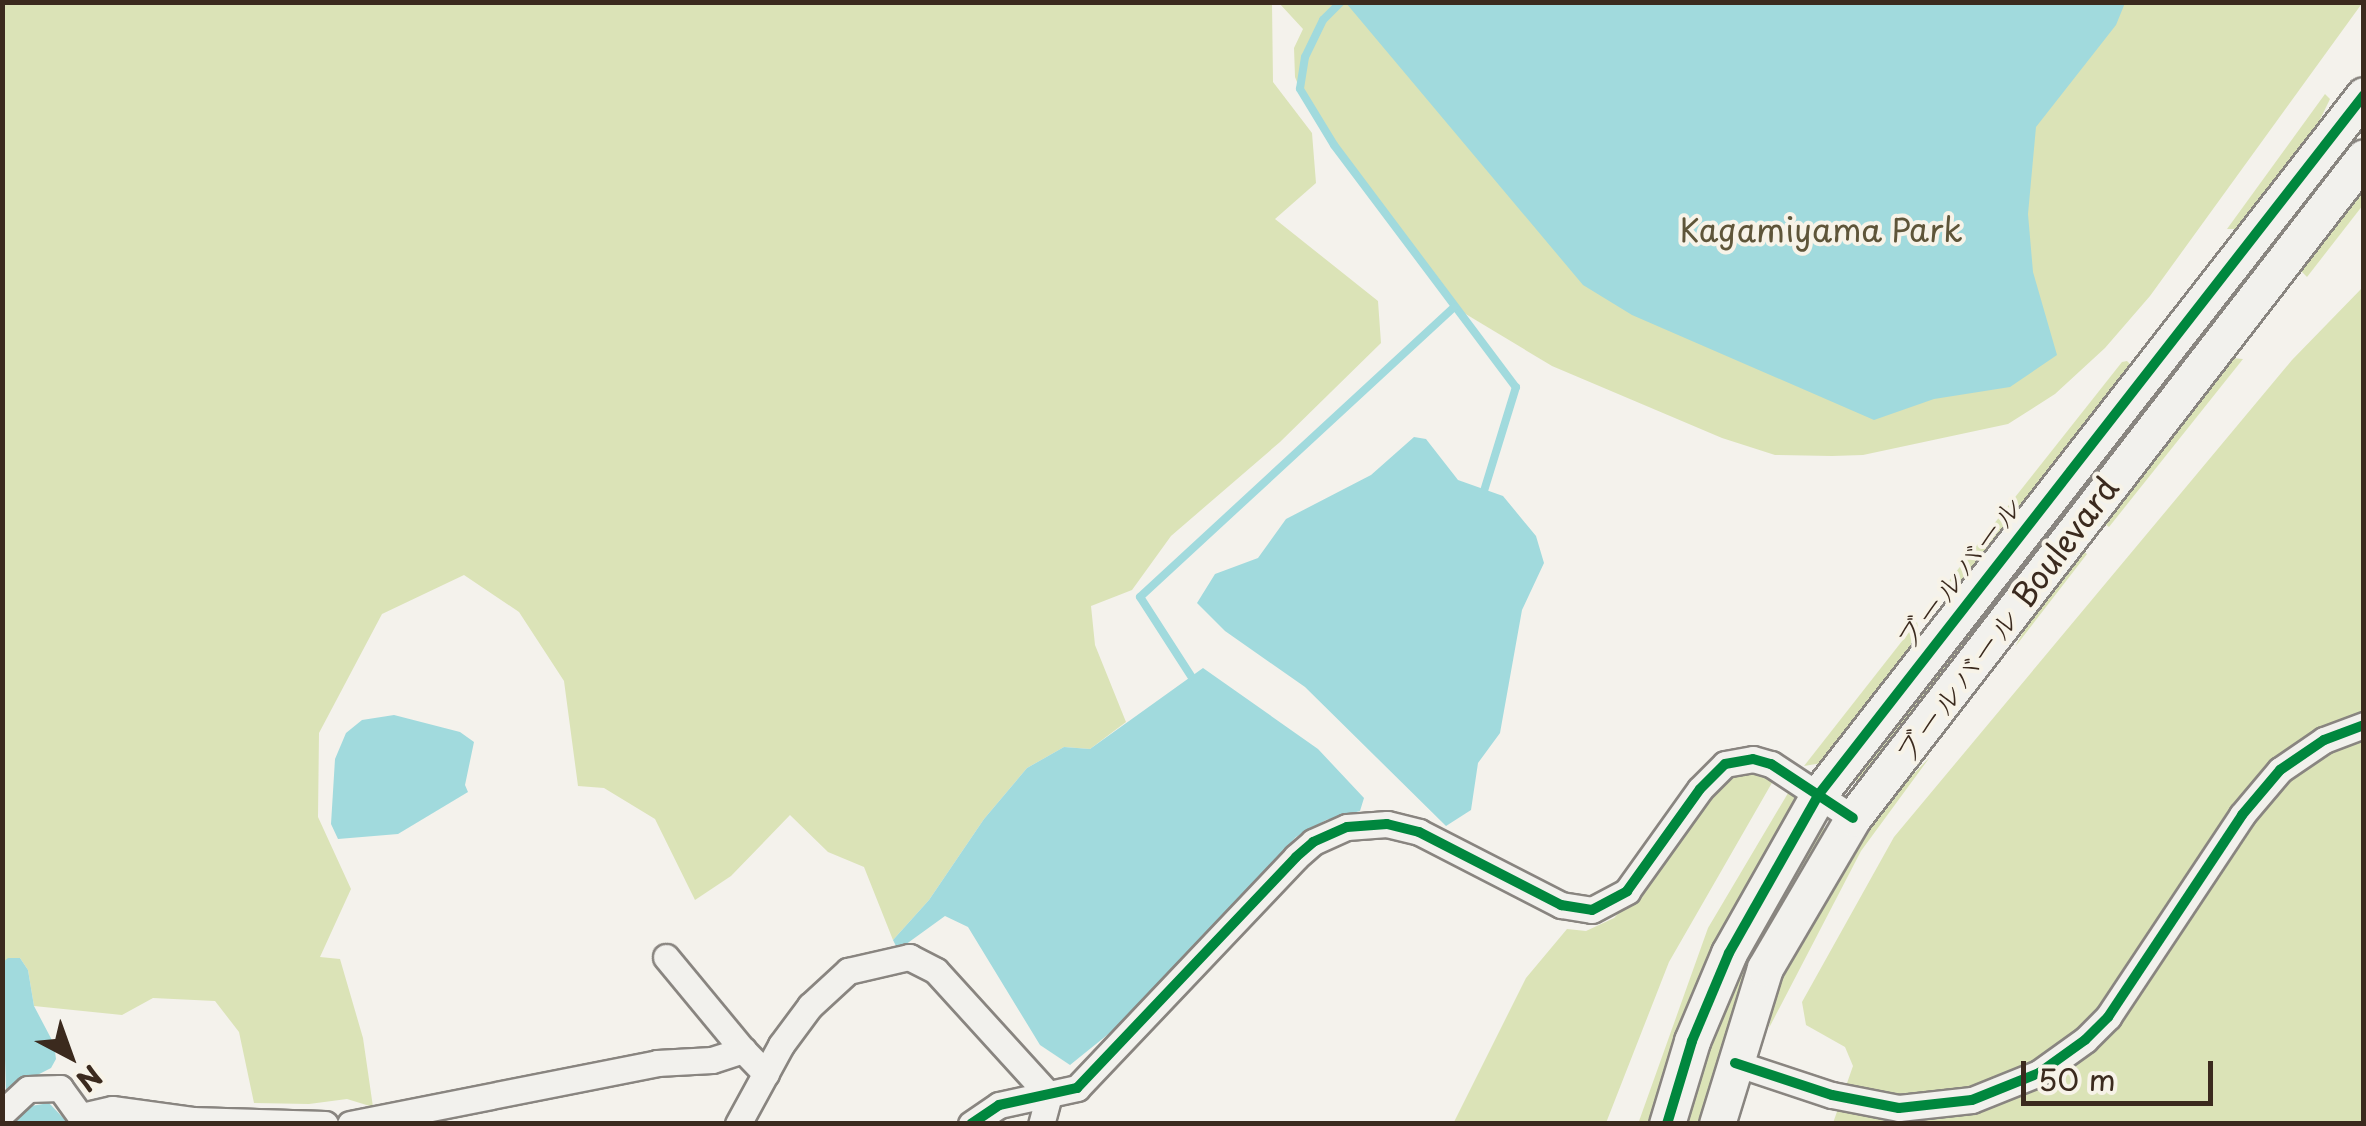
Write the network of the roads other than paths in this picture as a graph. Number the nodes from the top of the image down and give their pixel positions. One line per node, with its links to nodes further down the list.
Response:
1 (2364, 95): 4 (street, ブールバール)
2 (2364, 157): 5 (street, ブールバール Boulevard)
3 (2364, 725): 8 (street)
4 (1820, 794): 5 (street); 10 (street); 18 (street, ブールバール)
5 (1854, 818): 8 (street, ブールバール Boulevard)
6 (666, 956): 7 (street)
7 (743, 1050): 9 (street); 14 (street)
8 (1734, 1063): 19 (street, ブールバール Boulevard)
9 (766, 1074): 10 (street); 15 (street)
10 (1049, 1095): 16 (street); 17 (street)
11 (2, 1113): 12 (street)
12 (84, 1120): 13 (street)
13 (326, 1124)
14 (350, 1124)
15 (738, 1124)
16 (971, 1124)
17 (1040, 1124)
18 (1667, 1124)
19 (1716, 1124)

